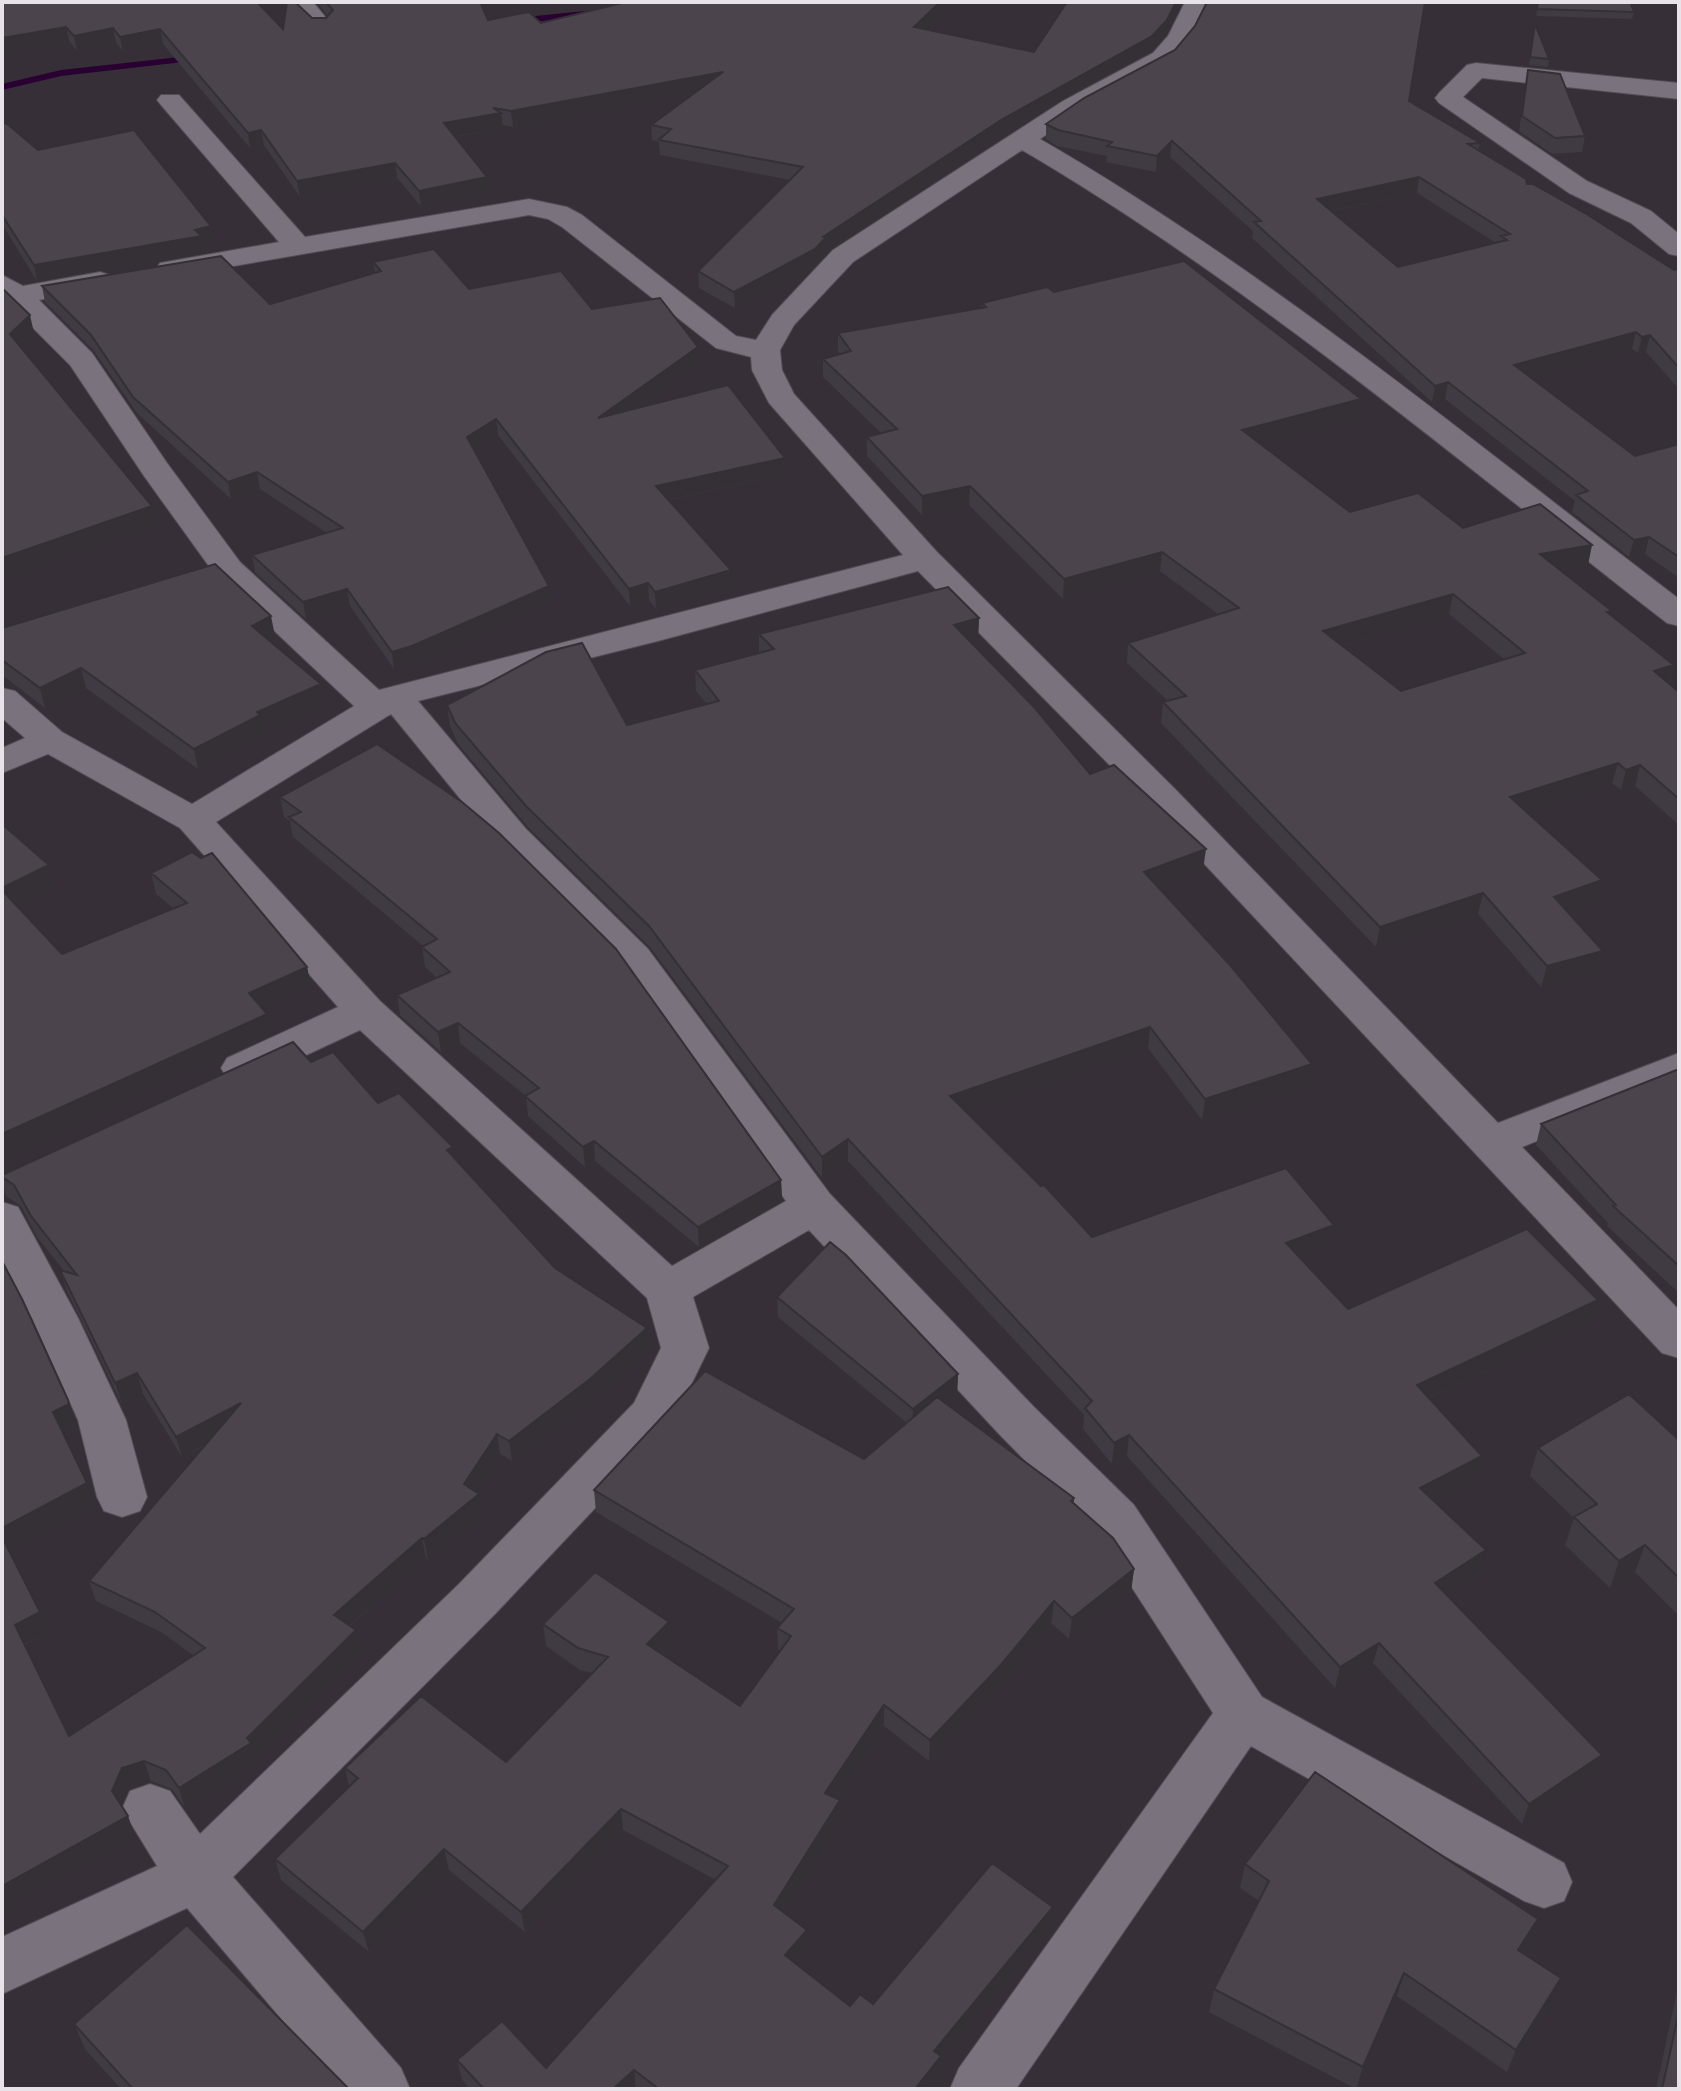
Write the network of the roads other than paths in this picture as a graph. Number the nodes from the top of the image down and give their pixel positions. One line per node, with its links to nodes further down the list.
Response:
1 (300, 2): 3 (street)
2 (1197, 2): 6 (street)
3 (320, 25)
4 (1679, 91): 7 (street)
5 (170, 100): 9 (street)
6 (1022, 139): 12 (street); 14 (street)
7 (1641, 217): 8 (street); 10 (street)
8 (1679, 217)
9 (298, 246): 11 (street); 12 (street)
10 (1679, 248)
11 (10, 290): 16 (street)
12 (765, 350): 13 (street)
13 (925, 559): 16 (street); 23 (street)
14 (1679, 616)
15 (2, 699): 17 (street)
16 (386, 702): 19 (street); 24 (street)
17 (49, 740): 18 (street); 19 (street)
18 (2, 762)
19 (193, 820): 20 (street)
20 (365, 1011): 22 (street); 26 (street)
21 (1679, 1068): 23 (street)
22 (205, 1085)
23 (1492, 1142): 27 (street)
24 (814, 1206): 26 (street); 29 (street)
25 (2, 1219): 28 (street)
26 (668, 1290): 31 (street)
27 (1679, 1340)
28 (122, 1497)
29 (1243, 1714): 32 (street); 35 (street)
30 (150, 1809): 31 (street)
31 (196, 1876): 33 (street); 34 (street)
32 (1544, 1882)
33 (2, 1966)
34 (380, 2089)
35 (980, 2089)

